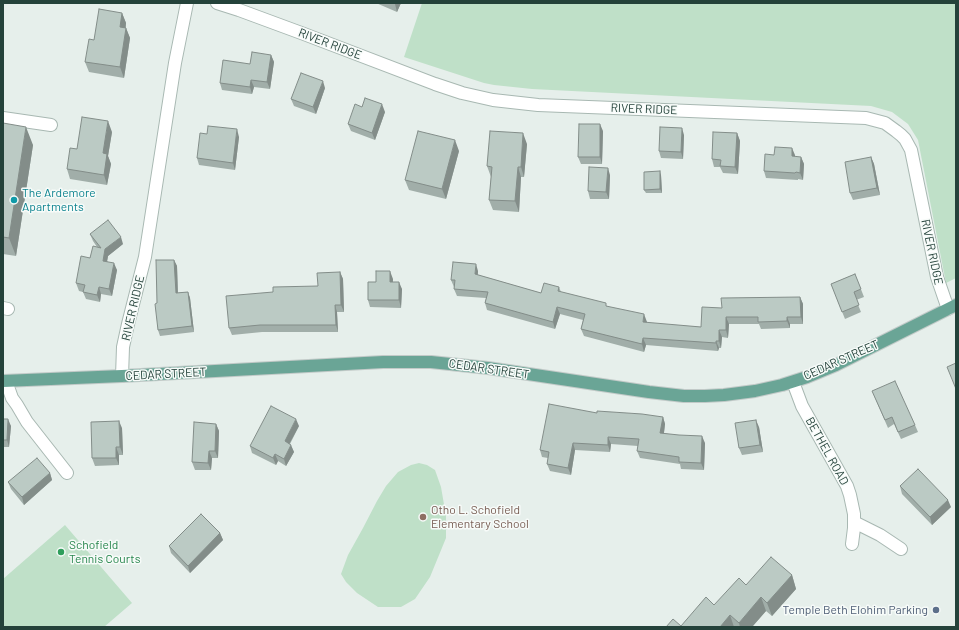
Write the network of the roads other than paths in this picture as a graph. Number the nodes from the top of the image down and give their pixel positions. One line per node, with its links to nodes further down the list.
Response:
1 (187, 3): 6 (street, RIVER RIDGE)
2 (217, 3): 5 (street, RIVER RIDGE)
3 (3, 118): 4 (street)
4 (51, 125)
5 (952, 307): 8 (main road, CEDAR STREET)
6 (122, 376): 7 (main road, CEDAR STREET); 8 (main road, CEDAR STREET)
7 (4, 381): 9 (street)
8 (793, 382): 10 (street, BETHEL ROAD)
9 (67, 473)
10 (854, 522): 11 (street, BETHEL ROAD); 12 (street)
11 (852, 544)
12 (901, 549)

